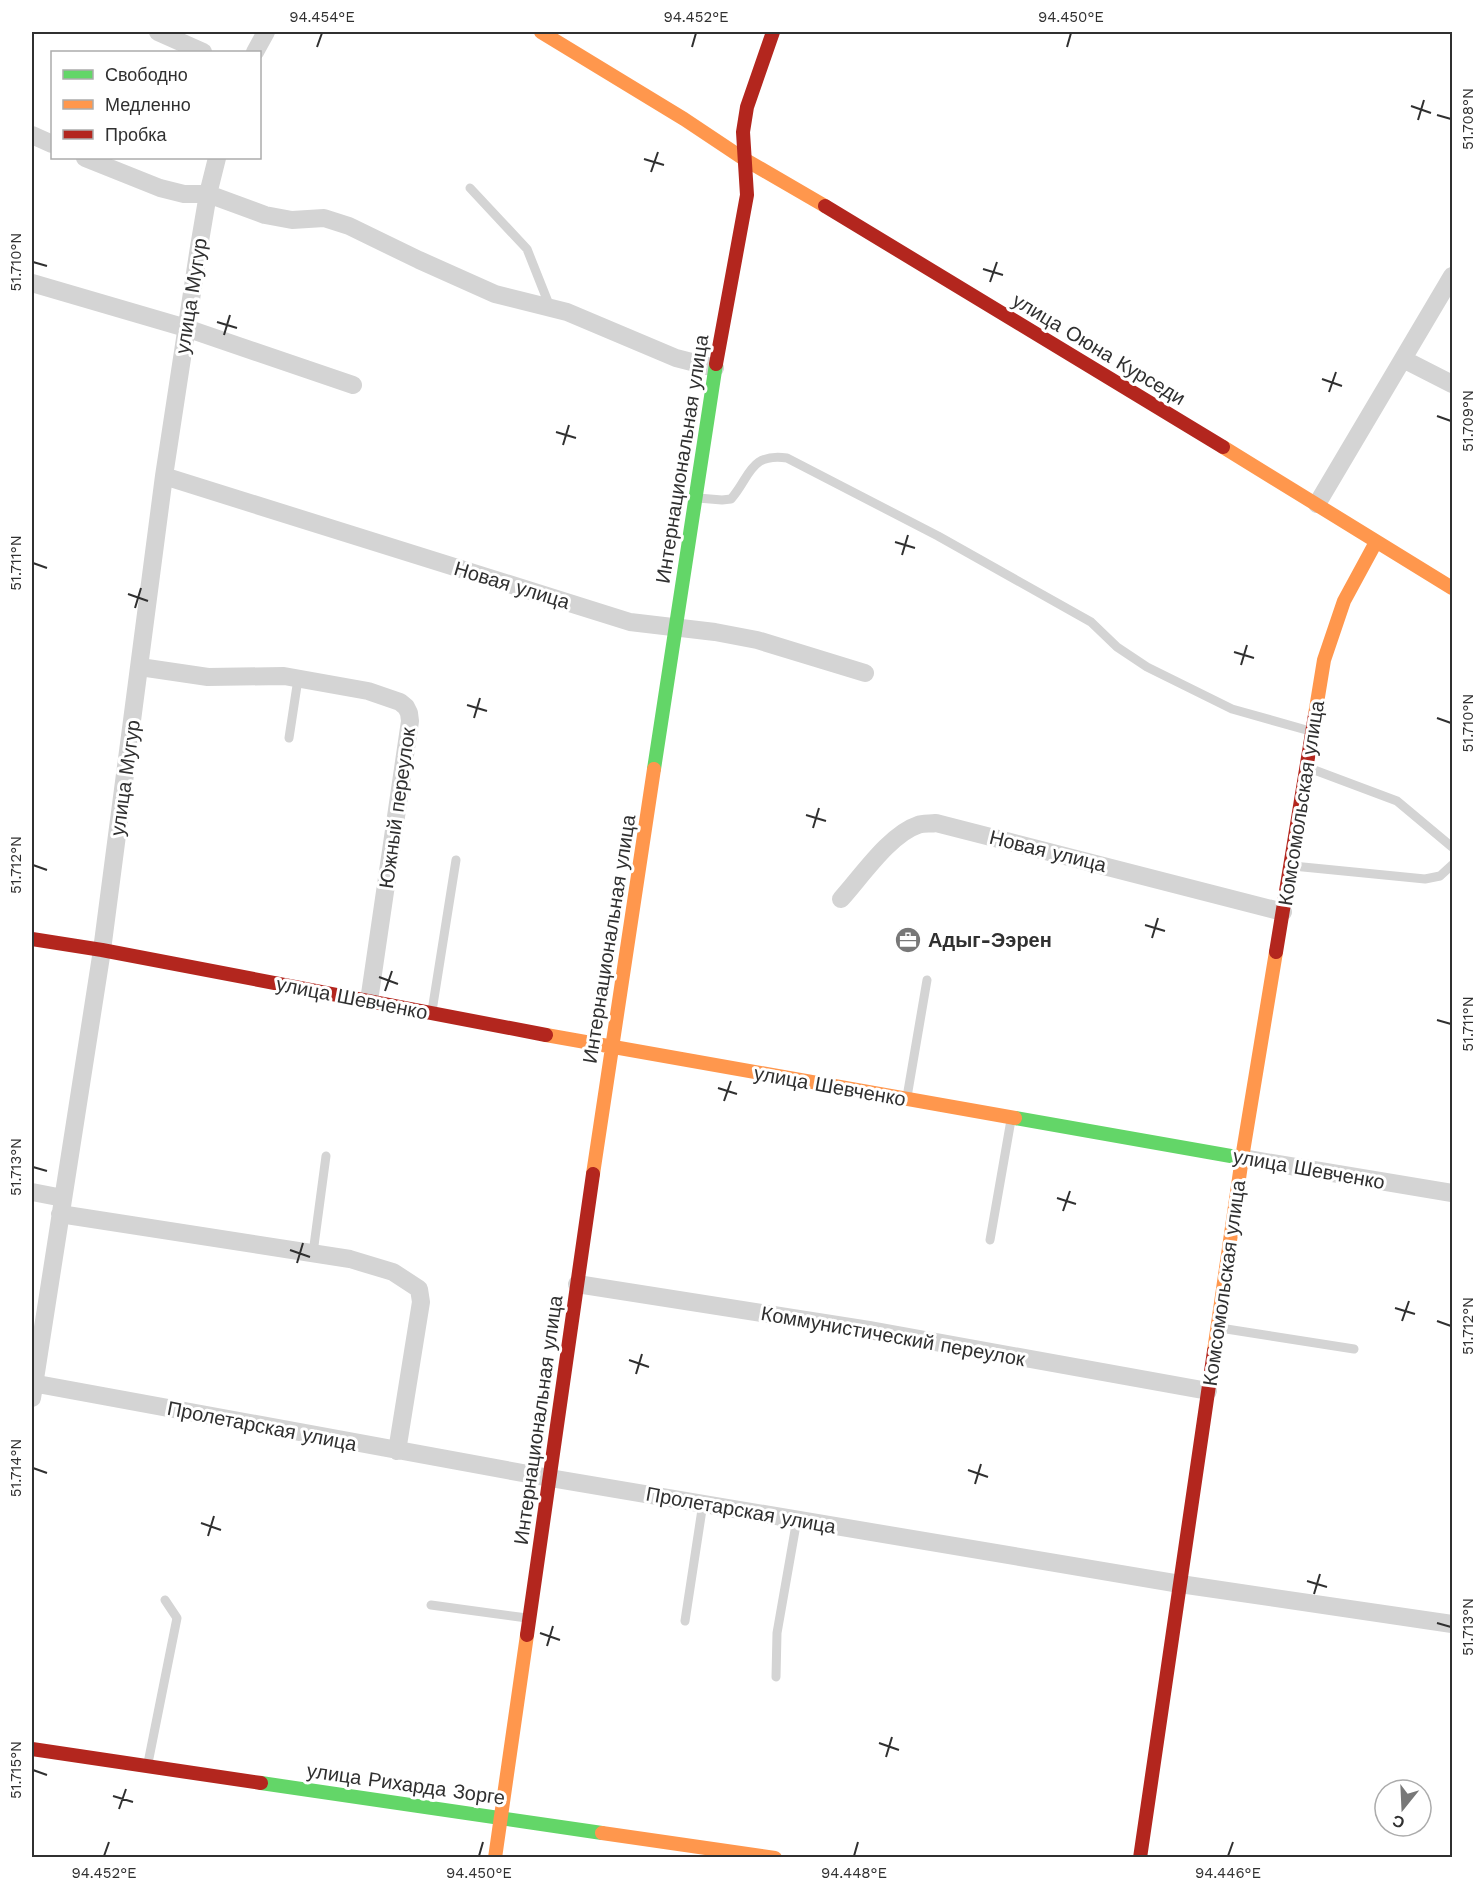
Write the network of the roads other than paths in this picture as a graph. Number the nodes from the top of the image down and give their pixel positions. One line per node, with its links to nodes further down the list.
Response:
1 (158, 32): 5 (street)
2 (266, 32): 6 (street)
3 (541, 32): 11 (street, улица Оюна Курседи)
4 (773, 32): 11 (street, Интернациональная улица)
5 (200, 51)
6 (256, 51)
7 (32, 135): 8 (street)
8 (51, 144)
9 (88, 159): 13 (street)
10 (217, 159): 13 (street, улица Мугур)
11 (744, 159): 19 (street, Интернациональная улица); 24 (street, улица Оюна Курседи)
12 (470, 188): 16 (lane)
13 (208, 194): 16 (street); 17 (street, улица Мугур)
14 (1452, 276): 18 (street)
15 (32, 283): 17 (street)
16 (550, 307): 19 (street)
17 (186, 328): 21 (street); 22 (street, улица Мугур)
18 (1403, 359): 20 (street); 24 (street)
19 (714, 368): 23 (street, Интернациональная улица)
20 (1452, 384)
21 (353, 386)
22 (164, 476): 27 (street, Новая улица); 28 (street, улица Мугур)
23 (696, 497): 27 (street, Интернациональная улица); 31 (lane)
24 (1317, 504): 25 (street, улица Оюна Курседи)
25 (1377, 542): 26 (street, улица Оюна Курседи); 31 (street, Комсомольская улица)
26 (1452, 588)
27 (675, 626): 29 (street, Новая улица); 45 (street, Интернациональная улица)
28 (140, 667): 30 (street, Южный переулок); 41 (street, улица Мугур)
29 (865, 673)
30 (298, 679): 32 (lane); 43 (street, Южный переулок)
31 (1312, 732): 33 (street, Комсомольская улица)
32 (289, 738)
33 (1307, 768): 34 (lane); 37 (street, Комсомольская улица)
34 (1452, 847)
35 (456, 860): 44 (lane)
36 (1452, 865): 37 (lane)
37 (1290, 866): 39 (street, Комсомольская улица)
38 (841, 899): 39 (street, Новая улица)
39 (1283, 912): 49 (street, Комсомольская улица)
40 (32, 939): 41 (street, улица Шевченко)
41 (102, 950): 43 (street, улица Шевченко); 52 (street, улица Мугур)
42 (927, 980): 46 (lane)
43 (369, 1001): 44 (street, улица Шевченко)
44 (432, 1013): 45 (street, улица Шевченко)
45 (612, 1048): 46 (street, улица Шевченко); 55 (street, Интернациональная улица)
46 (907, 1099): 47 (street, улица Шевченко)
47 (1012, 1117): 49 (street, улица Шевченко); 53 (lane)
48 (326, 1156): 54 (lane)
49 (1242, 1158): 51 (street, улица Шевченко); 56 (street, Комсомольская улица)
50 (32, 1191): 52 (street)
51 (1452, 1193)
52 (61, 1206): 54 (street); 58 (street, улица Мугур)
53 (990, 1240)
54 (313, 1253): 60 (street)
55 (577, 1284): 59 (street, Коммунистический переулок); 61 (street, Интернациональная улица)
56 (1217, 1328): 57 (lane); 59 (street, Комсомольская улица)
57 (1354, 1349)
58 (32, 1388): 60 (street, Пролетарская улица)
59 (1208, 1391): 64 (street, Комсомольская улица)
60 (397, 1451): 61 (street, Пролетарская улица)
61 (550, 1478): 62 (street, Пролетарская улица); 67 (street, Интернациональная улица)
62 (703, 1503): 63 (street, Пролетарская улица); 68 (lane)
63 (797, 1519): 64 (street, Пролетарская улица); 70 (lane)
64 (1180, 1584): 69 (street, Пролетарская улица); 76 (street, Комсомольская улица)
65 (165, 1600): 72 (lane)
66 (431, 1605): 67 (lane)
67 (530, 1619): 73 (street, Интернациональная улица)
68 (685, 1622)
69 (1452, 1624)
70 (776, 1677)
71 (32, 1749): 72 (street, улица Рихарда Зорге)
72 (147, 1766): 73 (street, улица Рихарда Зорге)
73 (501, 1817): 74 (street, Интернациональная улица); 75 (street, улица Рихарда Зорге)
74 (495, 1857)
75 (775, 1857)
76 (1140, 1857)

